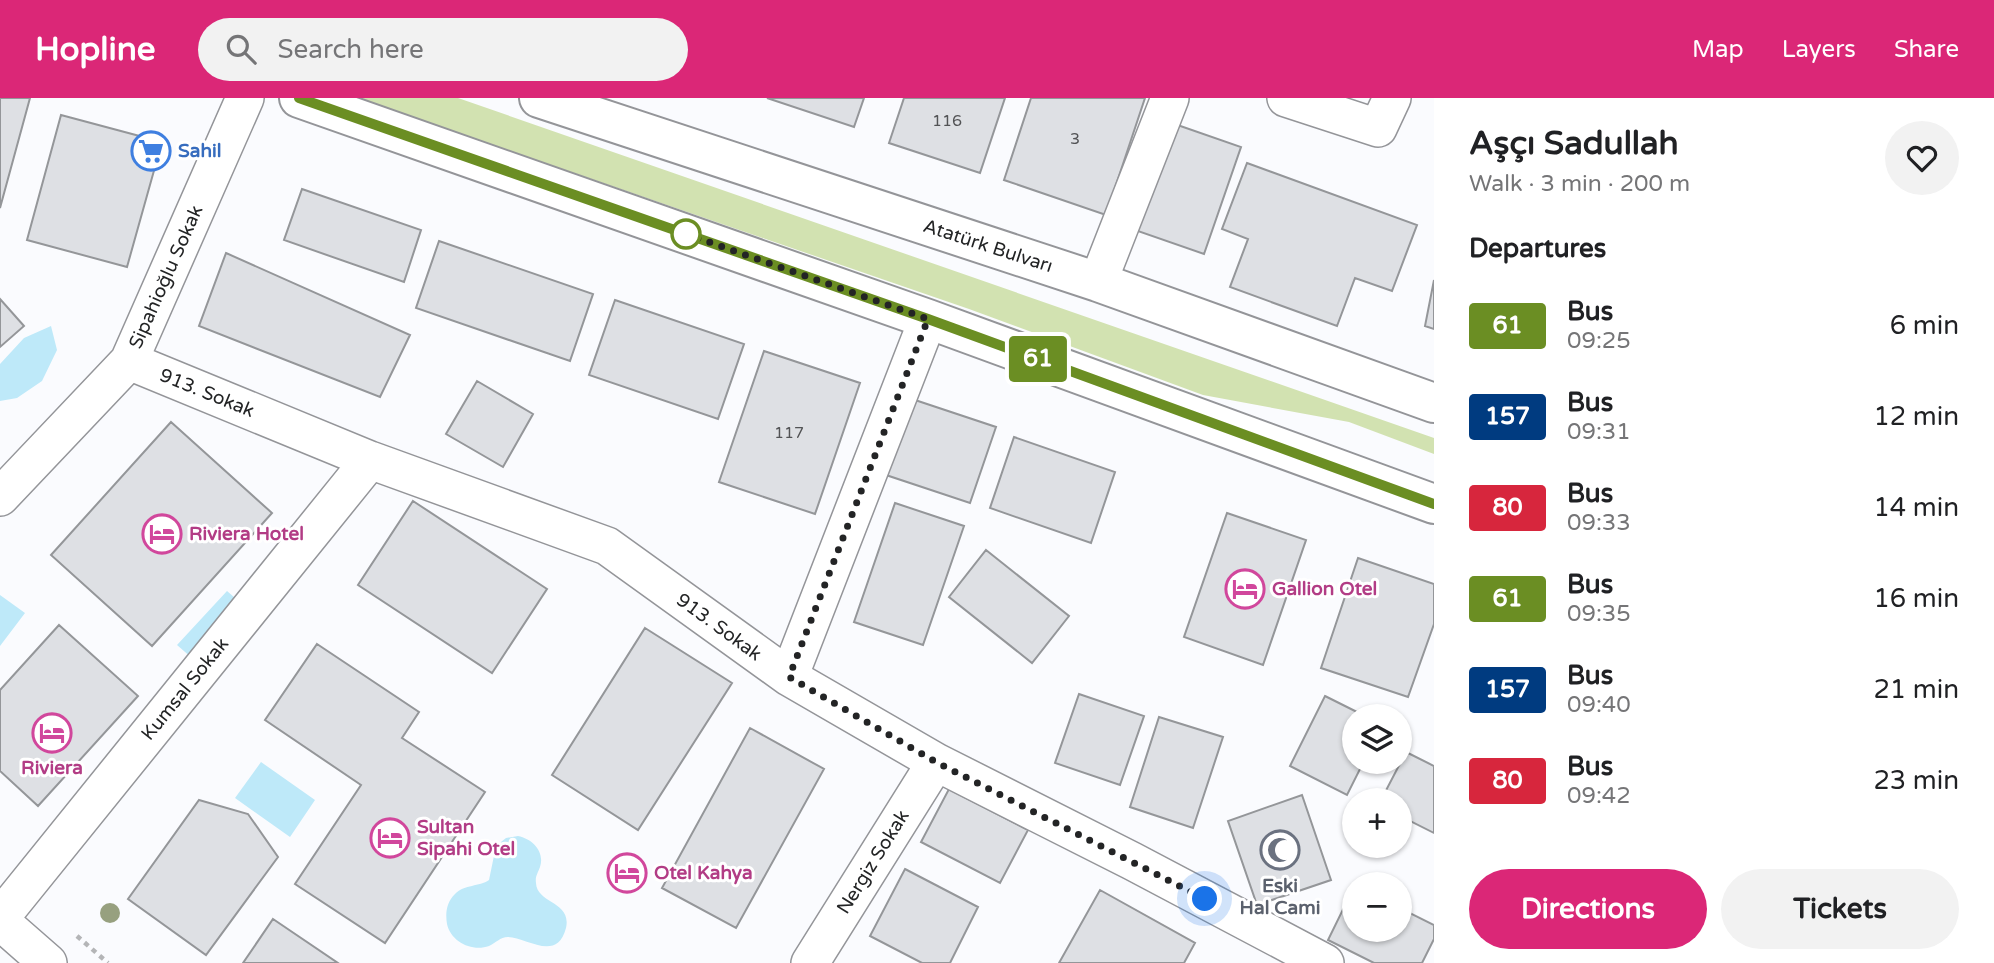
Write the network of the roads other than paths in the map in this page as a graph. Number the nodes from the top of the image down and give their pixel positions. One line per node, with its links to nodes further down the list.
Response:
1 (246, 98): 9 (street, Sipahioğlu Sokak)
2 (299, 98): 8 (street)
3 (540, 98): 7 (street, Atatürk Bulvarı)
4 (1170, 98): 7 (street)
5 (1286, 98): 6 (street)
6 (1391, 98)
7 (1098, 282): 10 (street, Atatürk Bulvarı)
8 (928, 319): 13 (street); 14 (street)
9 (129, 361): 11 (street, 913. Sokak); 12 (street, Sipahioğlu Sokak)
10 (1434, 403)
11 (370, 460): 14 (street, 913. Sokak); 16 (street, Kumsal Sokak)
12 (0, 496)
13 (1434, 504)
14 (789, 677): 15 (street, 913. Sokak)
15 (936, 762): 18 (street, Nergiz Sokak); 19 (street, 913. Sokak)
16 (0, 919): 17 (street)
17 (48, 963)
18 (810, 963)
19 (1325, 963)

